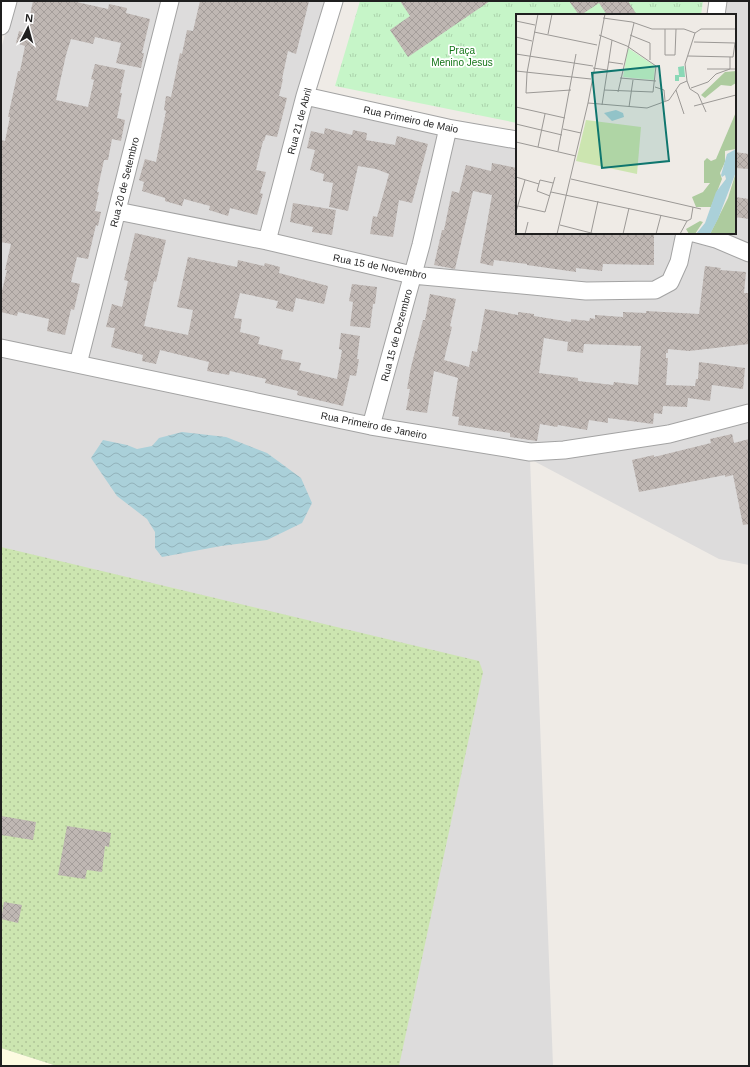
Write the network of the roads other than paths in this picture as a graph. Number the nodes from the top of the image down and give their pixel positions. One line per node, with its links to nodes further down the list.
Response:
1 (8, 1): 6 (street)
2 (170, 1): 10 (street, Rua 20 de Setembro)
3 (334, 1): 7 (street, Rua 21 de Abril)
4 (718, 1): 5 (street)
5 (716, 14)
6 (1, 26)
7 (305, 96): 8 (street, Rua Primeiro de Maio); 13 (street, Rua 21 de Abril)
8 (448, 128): 9 (street, Rua Primeiro de Maio); 15 (street, Rua 15 de Dezembro)
9 (516, 140)
10 (117, 211): 13 (street, Rua 15 de Novembro); 17 (street, Rua 20 de Setembro)
11 (685, 234): 15 (street, Rua 15 de Novembro)
12 (698, 234): 14 (street)
13 (267, 241): 15 (street, Rua 15 de Novembro)
14 (749, 253)
15 (412, 275): 19 (street, Rua 15 de Dezembro)
16 (1, 348): 17 (street, Rua Primeiro de Janeiro)
17 (78, 364): 19 (street, Rua Primeiro de Janeiro)
18 (749, 413): 19 (street, Rua Primeiro de Janeiro)
19 (371, 426)

